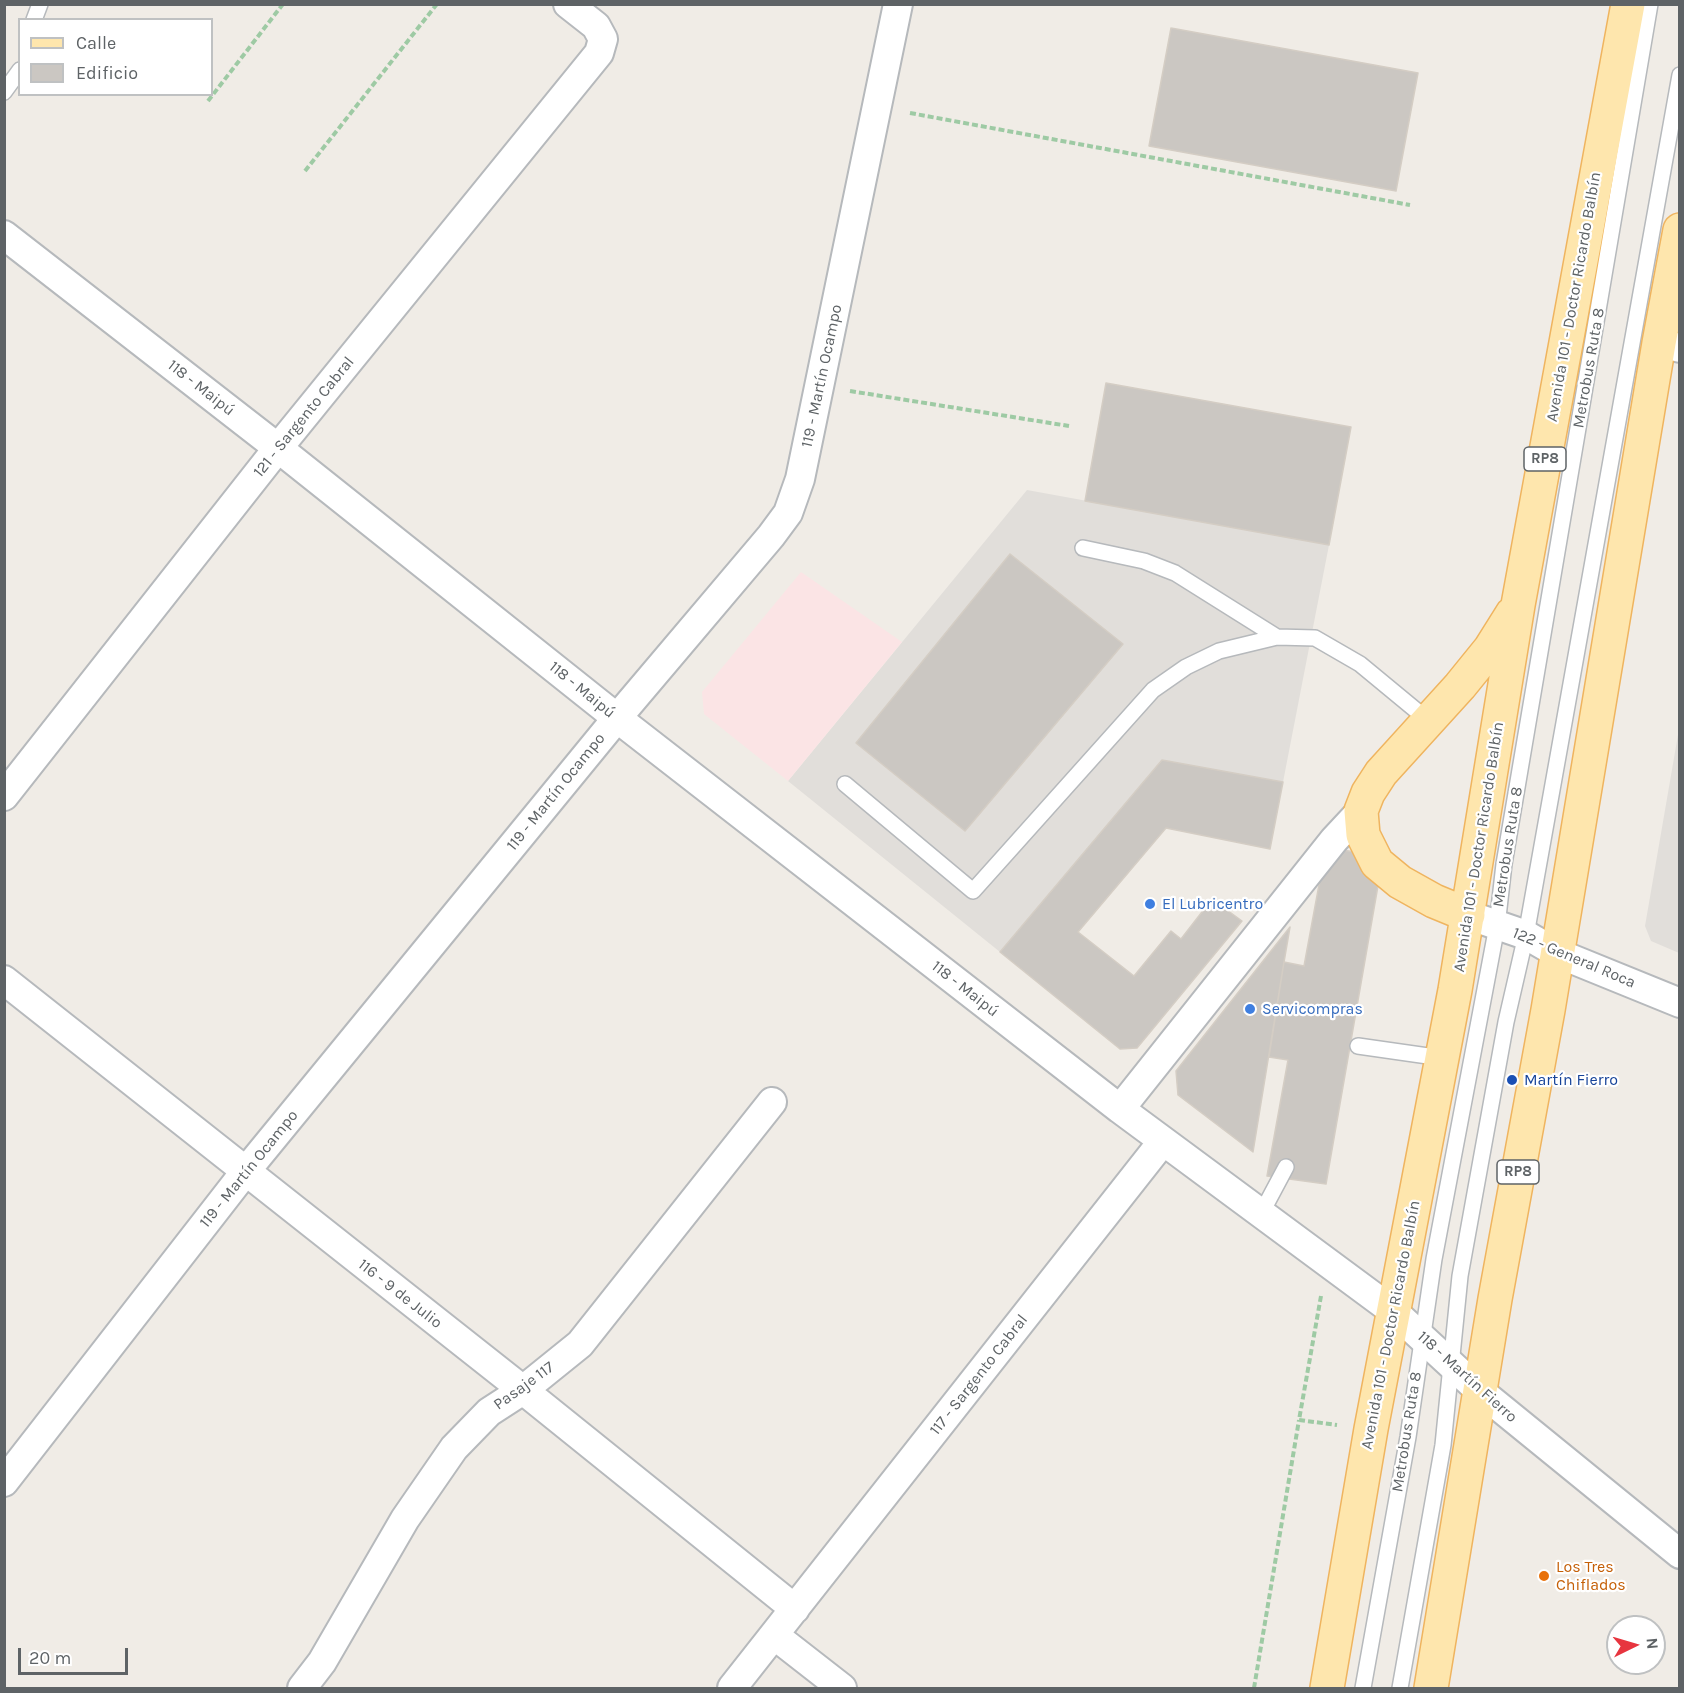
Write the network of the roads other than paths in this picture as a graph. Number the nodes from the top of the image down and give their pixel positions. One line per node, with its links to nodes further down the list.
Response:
1 (568, 4): 11 (street, 121 - Sargento Cabral)
2 (898, 4): 15 (street, 119 - Martín Ocampo)
3 (1628, 4): 13 (main road, Avenida 101 - Doctor Ricardo Balbín / RP8)
4 (1650, 4): 20 (lane, Metrobus Ruta 8)
5 (18, 73): 7 (lane)
6 (1680, 75): 21 (lane, Metrobus Ruta 8)
7 (4, 92)
8 (1680, 230): 10 (main road, RP8)
9 (4, 235): 11 (street, 118 - Maipú)
10 (1669, 346): 22 (main road, RP8)
11 (278, 448): 15 (street, 118 - Maipú); 18 (street, 121 - Sargento Cabral)
12 (1083, 548): 14 (lane)
13 (1518, 604): 16 (main road); 20 (main road, Avenida 101 - Doctor Ricardo Balbín / RP8)
14 (1277, 637): 16 (lane); 17 (lane)
15 (617, 718): 28 (street, 118 - Maipú); 31 (street, 119 - Martín Ocampo)
16 (1429, 721): 19 (main road)
17 (845, 784)
18 (4, 795)
19 (1361, 811): 20 (main road); 28 (street)
20 (1483, 920): 21 (street, 122 - General Roca); 26 (main road, Avenida 101 - Doctor Ricardo Balbín / RP8); 34 (lane, Metrobus Ruta 8)
21 (1526, 935): 22 (street, 122 - General Roca); 35 (lane, Metrobus Ruta 8)
22 (1557, 953): 24 (street, 122 - General Roca); 37 (main road, RP8)
23 (4, 980): 31 (street, 116 - 9 de Julio)
24 (1680, 1003)
25 (1358, 1046): 26 (lane)
26 (1442, 1058): 33 (main road, Avenida 101 - Doctor Ricardo Balbín / RP8)
27 (772, 1102): 36 (street, Pasaje 117)
28 (1120, 1109): 29 (street, 118 - Maipú)
29 (1163, 1141): 32 (street, 118 - Martín Fierro); 40 (street, 117 - Sargento Cabral)
30 (1286, 1167): 32 (lane)
31 (245, 1172): 36 (street, 116 - 9 de Julio); 38 (street, 119 - Martín Ocampo)
32 (1261, 1214): 33 (street, 118 - Martín Fierro)
33 (1393, 1311): 34 (street, 118 - Martín Fierro); 45 (main road, Avenida 101 - Doctor Ricardo Balbín / RP8)
34 (1422, 1336): 35 (street, 118 - Martín Fierro); 46 (lane, Metrobus Ruta 8)
35 (1451, 1364): 37 (street, 118 - Martín Fierro); 47 (lane, Metrobus Ruta 8)
36 (523, 1390): 40 (street, 116 - 9 de Julio); 42 (street, Pasaje 117)
37 (1481, 1392): 39 (street, 118 - Martín Fierro); 48 (main road, RP8)
38 (4, 1482)
39 (1680, 1554)
40 (795, 1609): 41 (street, 117 - Sargento Cabral)
41 (774, 1635): 43 (street, 117 - Sargento Cabral); 44 (street)
42 (302, 1689)
43 (732, 1689)
44 (842, 1689)
45 (1327, 1689)
46 (1363, 1689)
47 (1400, 1689)
48 (1431, 1689)

